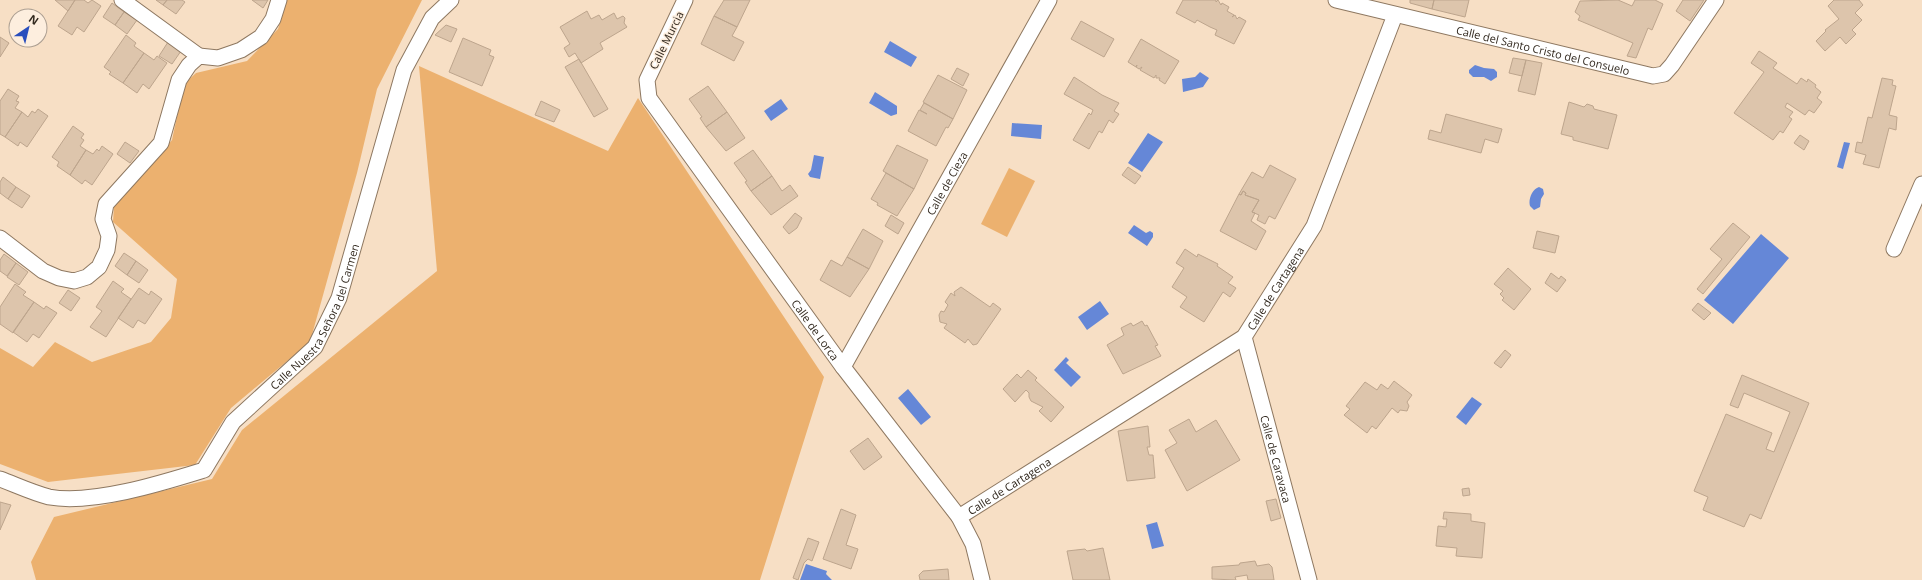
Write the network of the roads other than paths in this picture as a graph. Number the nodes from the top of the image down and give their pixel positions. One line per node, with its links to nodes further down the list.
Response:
1 (122, 0): 9 (street)
2 (279, 0): 9 (street)
3 (451, 0): 16 (street, Calle Nuestra Señora del Carmen)
4 (685, 0): 10 (street, Calle Murcia)
5 (1049, 0): 15 (street, Calle de Cieza)
6 (1336, 0): 8 (street, Calle del Santo Cristo del Consuelo)
7 (1716, 0): 8 (street, Calle del Santo Cristo del Consuelo)
8 (1395, 15): 14 (street, Calle de Cartagena)
9 (199, 56): 12 (street)
10 (647, 80): 15 (street, Calle de Lorca)
11 (1922, 184): 13 (street)
12 (0, 238)
13 (1894, 249)
14 (1244, 337): 17 (street, Calle de Cartagena); 19 (street, Calle de Caravaca)
15 (843, 367): 17 (street, Calle de Lorca)
16 (0, 479)
17 (959, 517): 18 (street, Calle de Lorca)
18 (982, 580)
19 (1309, 580)

